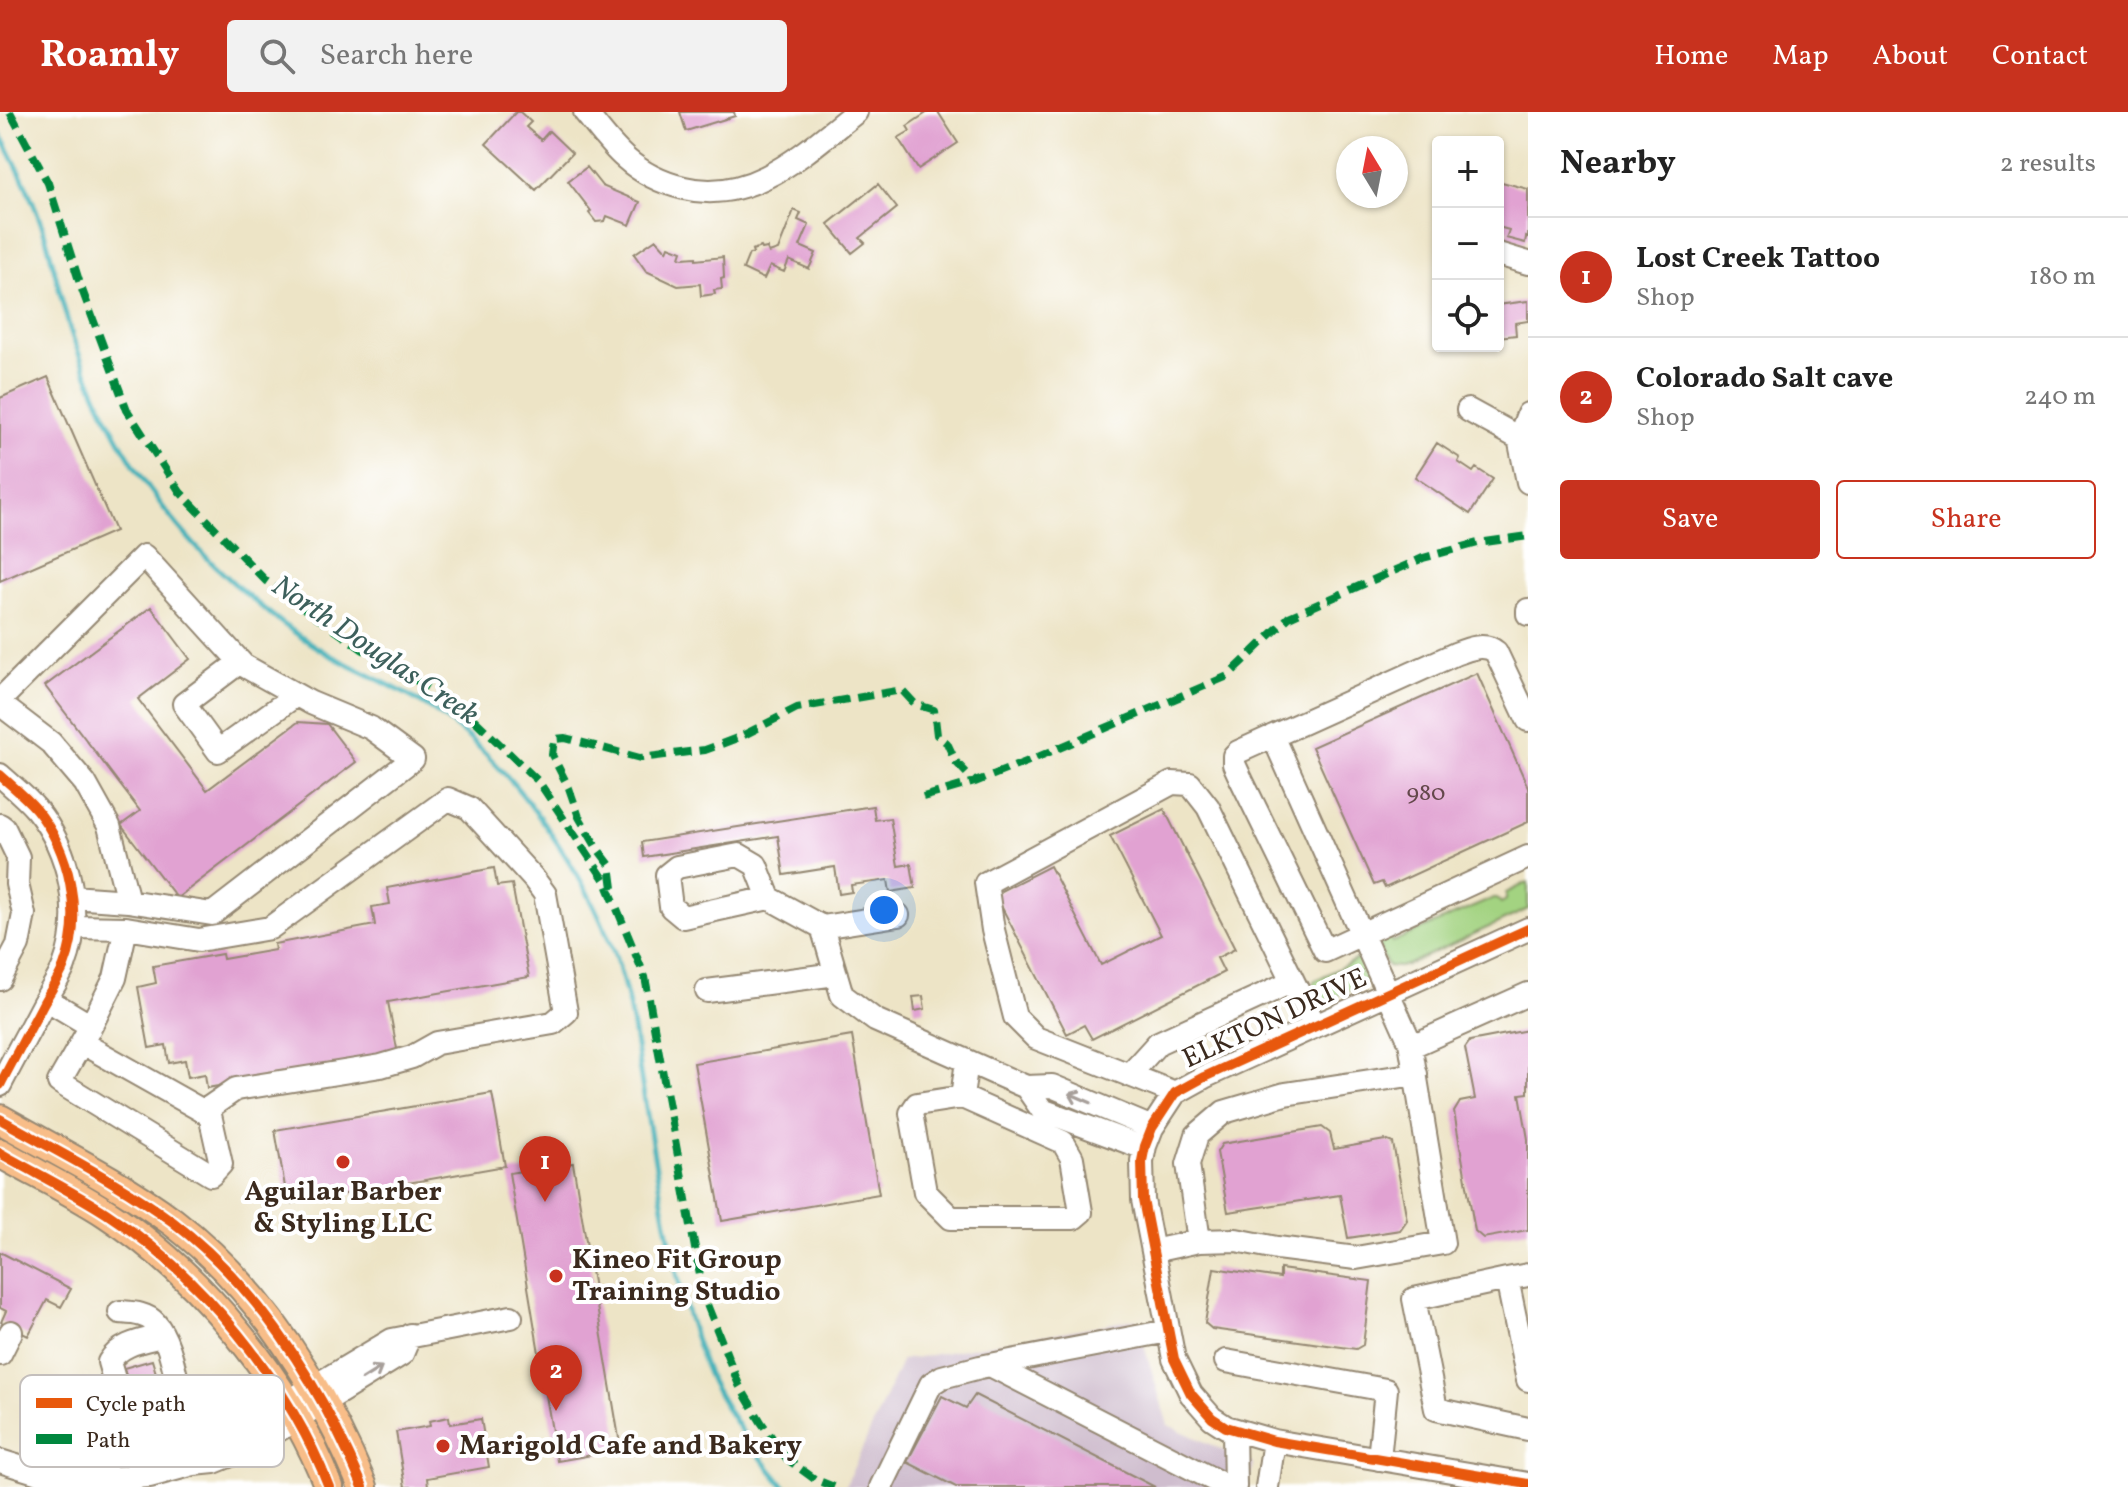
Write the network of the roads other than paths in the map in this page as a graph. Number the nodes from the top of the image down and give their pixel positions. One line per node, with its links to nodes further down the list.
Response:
1 (585, 112): 2 (street)
2 (856, 112)
3 (1504, 256): 4 (street)
4 (1528, 263)
5 (1468, 410): 7 (street)
6 (1528, 414): 7 (street)
7 (1519, 438): 8 (street)
8 (1528, 482)
9 (240, 662): 10 (street); 10 (street); 11 (street)
10 (296, 695): 20 (street)
11 (0, 702): 20 (street)
12 (1528, 720): 13 (street)
13 (1273, 736): 27 (street); 27 (street)
14 (0, 775): 18 (street)
15 (0, 825): 17 (street)
16 (1528, 857): 27 (street)
17 (17, 884): 21 (street); 29 (street)
18 (72, 897): 20 (street); 23 (street)
19 (769, 898): 24 (street)
20 (128, 901)
21 (0, 904)
22 (898, 915): 24 (street)
23 (73, 927): 25 (street); 34 (street)
24 (822, 927): 28 (street)
25 (126, 928): 36 (street); 44 (street)
26 (1528, 929): 32 (street, ELKTON DRIVE)
27 (1362, 934): 32 (street)
28 (836, 974): 31 (street); 38 (street)
29 (0, 979)
30 (1293, 981): 35 (street); 40 (street); 40 (street)
31 (707, 991)
32 (1387, 993): 35 (street, ELKTON DRIVE); 37 (street)
33 (1528, 994): 37 (street)
34 (46, 999): 36 (street); 41 (street)
35 (1315, 1026): 42 (street, ELKTON DRIVE)
36 (86, 1034): 44 (street); 44 (street)
37 (1412, 1046): 39 (street)
38 (967, 1061): 43 (street); 46 (street)
39 (1416, 1074): 48 (street); 48 (street)
40 (1129, 1075): 42 (street)
41 (0, 1085)
42 (1175, 1093): 46 (street, ELKTON DRIVE)
43 (962, 1097): 43 (street)
44 (204, 1111)
45 (0, 1119): 63 (main road)
46 (1148, 1138): 49 (street)
47 (0, 1153): 61 (main road)
48 (1199, 1241): 49 (street)
49 (1153, 1251): 53 (street)
50 (1517, 1277): 62 (street); 67 (street)
51 (120, 1312): 55 (street)
52 (511, 1317): 63 (street)
53 (1168, 1331): 58 (street); 68 (street)
54 (11, 1332): 56 (street)
55 (162, 1336): 59 (street); 60 (street)
56 (0, 1354)
57 (1226, 1361): 70 (street)
58 (990, 1365): 79 (street); 80 (street)
59 (113, 1375)
60 (175, 1375)
61 (267, 1375)
62 (1528, 1380)
63 (318, 1395): 65 (street); 78 (main road)
64 (284, 1400): 65 (main road)
65 (292, 1411): 66 (street); 77 (main road)
66 (284, 1415)
67 (1528, 1429)
68 (1234, 1430): 69 (street); 81 (street)
69 (1274, 1441): 70 (street); 82 (street)
70 (1379, 1459): 76 (street)
71 (0, 1461): 75 (street)
72 (137, 1467): 74 (street)
73 (169, 1467): 74 (street)
74 (140, 1477): 75 (street)
75 (115, 1483)
76 (1528, 1484)
77 (329, 1487)
78 (363, 1487)
79 (881, 1487)
80 (1228, 1487)
81 (1235, 1487)
82 (1267, 1487)

